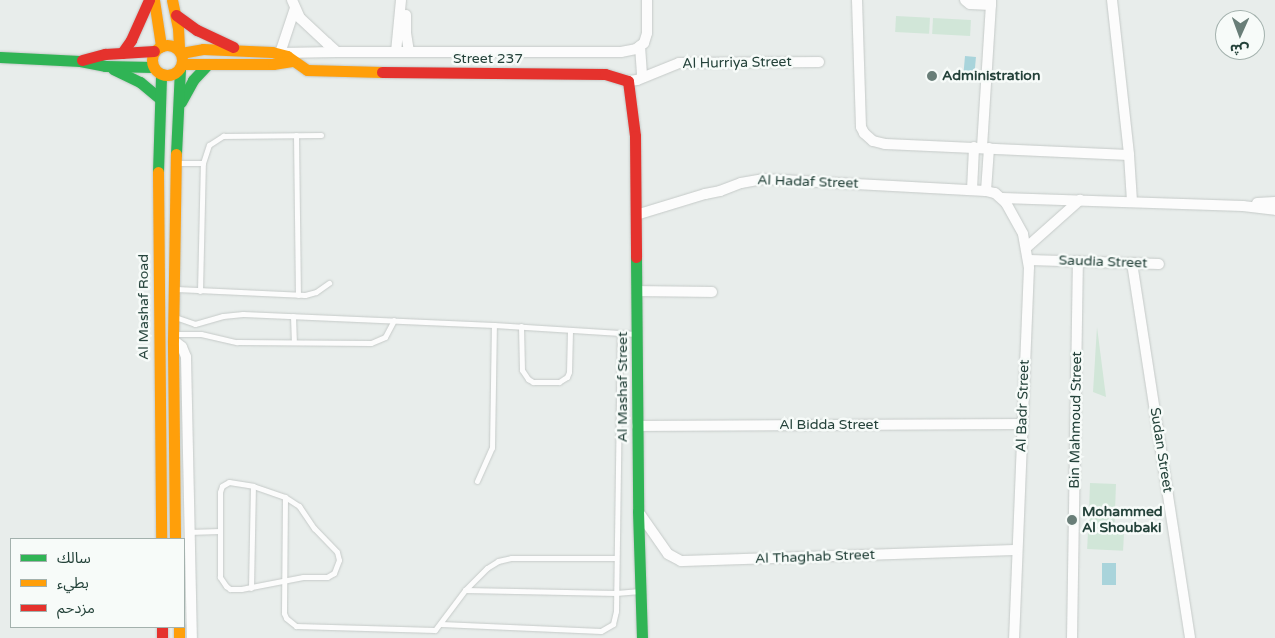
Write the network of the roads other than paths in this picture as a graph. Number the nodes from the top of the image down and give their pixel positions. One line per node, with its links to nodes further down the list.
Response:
1 (149, 0): 19 (street)
2 (154, 0): 14 (street)
3 (172, 0): 12 (street)
4 (401, 0): 18 (street)
5 (407, 0): 16 (street)
6 (647, 0): 13 (street)
7 (857, 0): 35 (street)
8 (965, 0): 10 (street)
9 (1112, 0): 36 (street)
10 (991, 2): 35 (street)
11 (294, 4): 17 (street); 20 (street)
12 (176, 14): 15 (street); 22 (street)
13 (640, 46): 16 (street); 29 (street)
14 (157, 49): 19 (street); 22 (street); 28 (street)
15 (244, 51): 20 (street); 22 (street)
16 (409, 51): 18 (street)
17 (337, 52): 18 (street); 20 (street)
18 (396, 52)
19 (122, 53): 23 (street)
20 (280, 53): 24 (street, Street 237)
21 (0, 57): 23 (street)
22 (180, 59): 26 (street); 28 (street); 32 (street)
23 (80, 61): 27 (street)
24 (292, 61): 26 (street); 30 (street, Street 237)
25 (818, 62): 29 (street, Al Hurriya Street)
26 (208, 64): 32 (street)
27 (105, 66): 28 (street); 31 (street)
28 (157, 70): 31 (street, Al Mashaf Road)
29 (642, 77): 30 (street, Al Hurriya Street)
30 (628, 81): 47 (street, Al Mashaf Street)
31 (159, 98): 77 (street, Al Mashaf Road)
32 (178, 108): 37 (street)
33 (296, 135): 34 (lane); 38 (lane); 58 (lane)
34 (321, 135)
35 (982, 147): 36 (street); 39 (street); 40 (street)
36 (1129, 155): 43 (street)
37 (176, 163): 38 (lane); 54 (street)
38 (203, 163): 55 (lane)
39 (972, 190): 40 (street, Al Hadaf Street); 47 (street, Al Hadaf Street)
40 (986, 192): 41 (street)
41 (1002, 198): 42 (street); 48 (street, Al Badr Street)
42 (1080, 200): 43 (street); 48 (street)
43 (1132, 202): 45 (street)
44 (1275, 202): 45 (street)
45 (1243, 206): 46 (street)
46 (1275, 210)
47 (636, 215): 56 (street, Al Mashaf Street)
48 (1027, 247): 49 (street, Al Badr Street)
49 (1029, 260): 50 (street, Saudia Street); 69 (street, Al Badr Street)
50 (1078, 261): 51 (street, Saudia Street); 90 (street, Bin Mahmoud Street)
51 (1132, 263): 52 (street, Saudia Street); 91 (street, Sudan Street)
52 (1159, 264)
53 (329, 283): 58 (lane)
54 (175, 289): 55 (lane); 60 (street)
55 (200, 291): 58 (lane)
56 (636, 291): 57 (street); 66 (street, Al Mashaf Street)
57 (712, 292)
58 (298, 295)
59 (293, 316): 60 (lane); 61 (lane); 68 (lane)
60 (175, 317): 67 (street)
61 (394, 320): 62 (lane); 68 (lane)
62 (494, 325): 63 (lane); 71 (lane)
63 (521, 326): 64 (lane); 64 (lane)
64 (570, 330): 65 (lane)
65 (620, 333): 66 (lane); 80 (lane)
66 (638, 334): 70 (street, Al Mashaf Street)
67 (174, 337): 68 (lane); 75 (street); 78 (street)
68 (294, 342)
69 (1021, 424): 70 (street, Al Bidda Street); 79 (street, Al Badr Street)
70 (637, 426): 74 (street, Al Mashaf Street)
71 (476, 481)
72 (253, 486): 73 (lane); 76 (lane); 82 (lane)
73 (285, 497): 81 (lane); 81 (lane)
74 (638, 511): 79 (street, Al Thaghab Street); 84 (street, Al Mashaf Street)
75 (188, 532): 76 (lane); 87 (street)
76 (220, 532): 82 (lane)
77 (161, 538)
78 (175, 538)
79 (1017, 550): 89 (street, Al Badr Street)
80 (616, 558): 83 (lane); 85 (lane)
81 (284, 580): 82 (lane); 86 (lane)
82 (251, 588)
83 (465, 590): 85 (lane); 86 (lane)
84 (641, 591): 85 (lane); 88 (street, Al Mashaf Street)
85 (616, 593): 86 (lane)
86 (441, 624)
87 (192, 638)
88 (642, 638)
89 (1014, 638)
90 (1072, 638)
91 (1190, 638)

